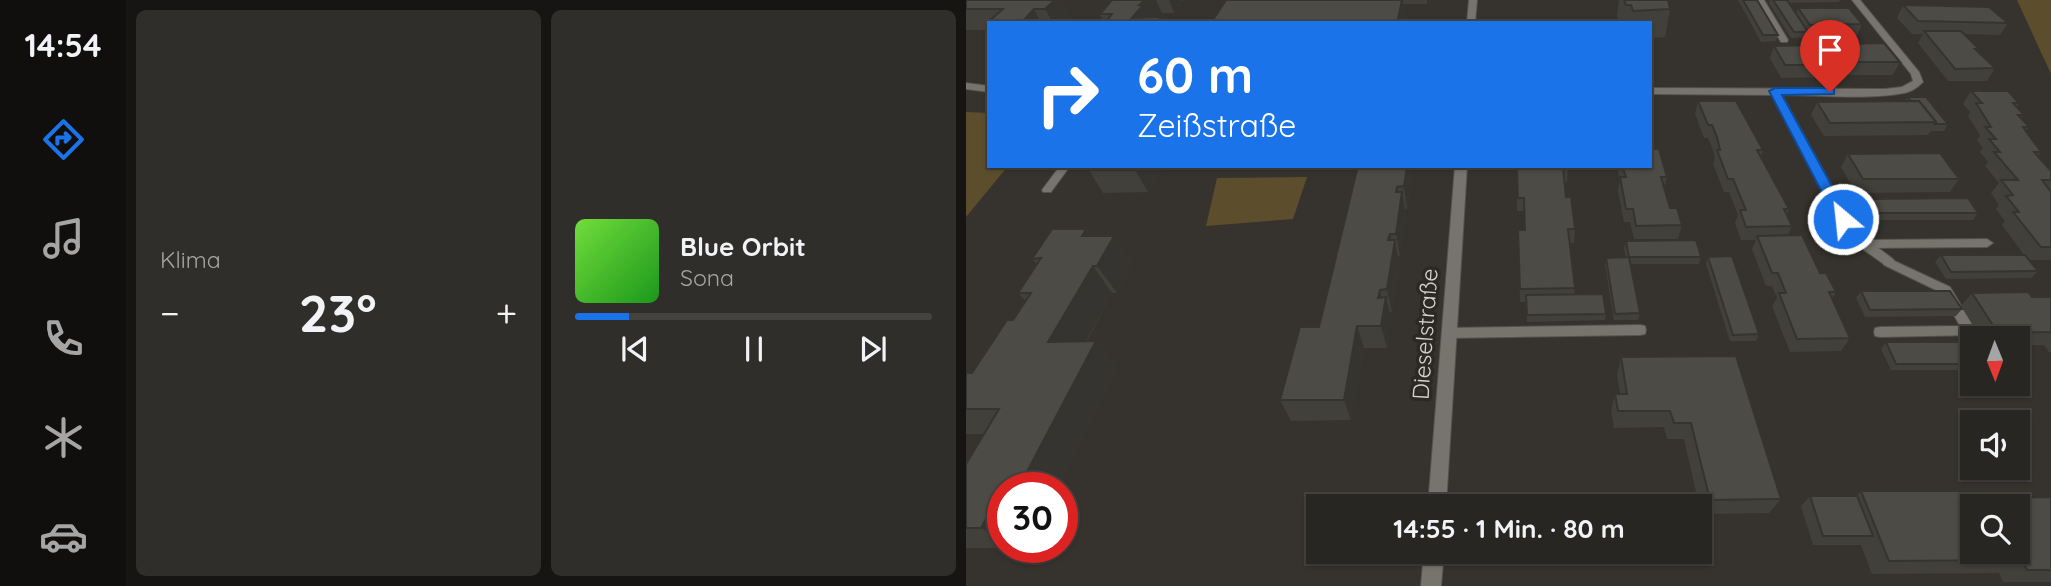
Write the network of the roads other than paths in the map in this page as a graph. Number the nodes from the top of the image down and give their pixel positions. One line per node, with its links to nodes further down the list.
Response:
1 (1473, 0): 4 (street)
2 (1760, 0): 5 (lane)
3 (1856, 0): 9 (street)
4 (1471, 21)
5 (1784, 40)
6 (966, 86): 7 (street)
7 (987, 89)
8 (1652, 90): 9 (street)
9 (1775, 91): 14 (street)
10 (1063, 168): 12 (lane)
11 (1461, 168): 18 (street, Dieselstraße)
12 (1046, 190)
13 (1987, 243): 14 (lane)
14 (1864, 244): 15 (street)
15 (1888, 262): 17 (lane)
16 (1640, 330): 18 (lane)
17 (1880, 332)
18 (1449, 333): 19 (street, Dieselstraße)
19 (1438, 494)
20 (1433, 564): 21 (street)
21 (1431, 586)

